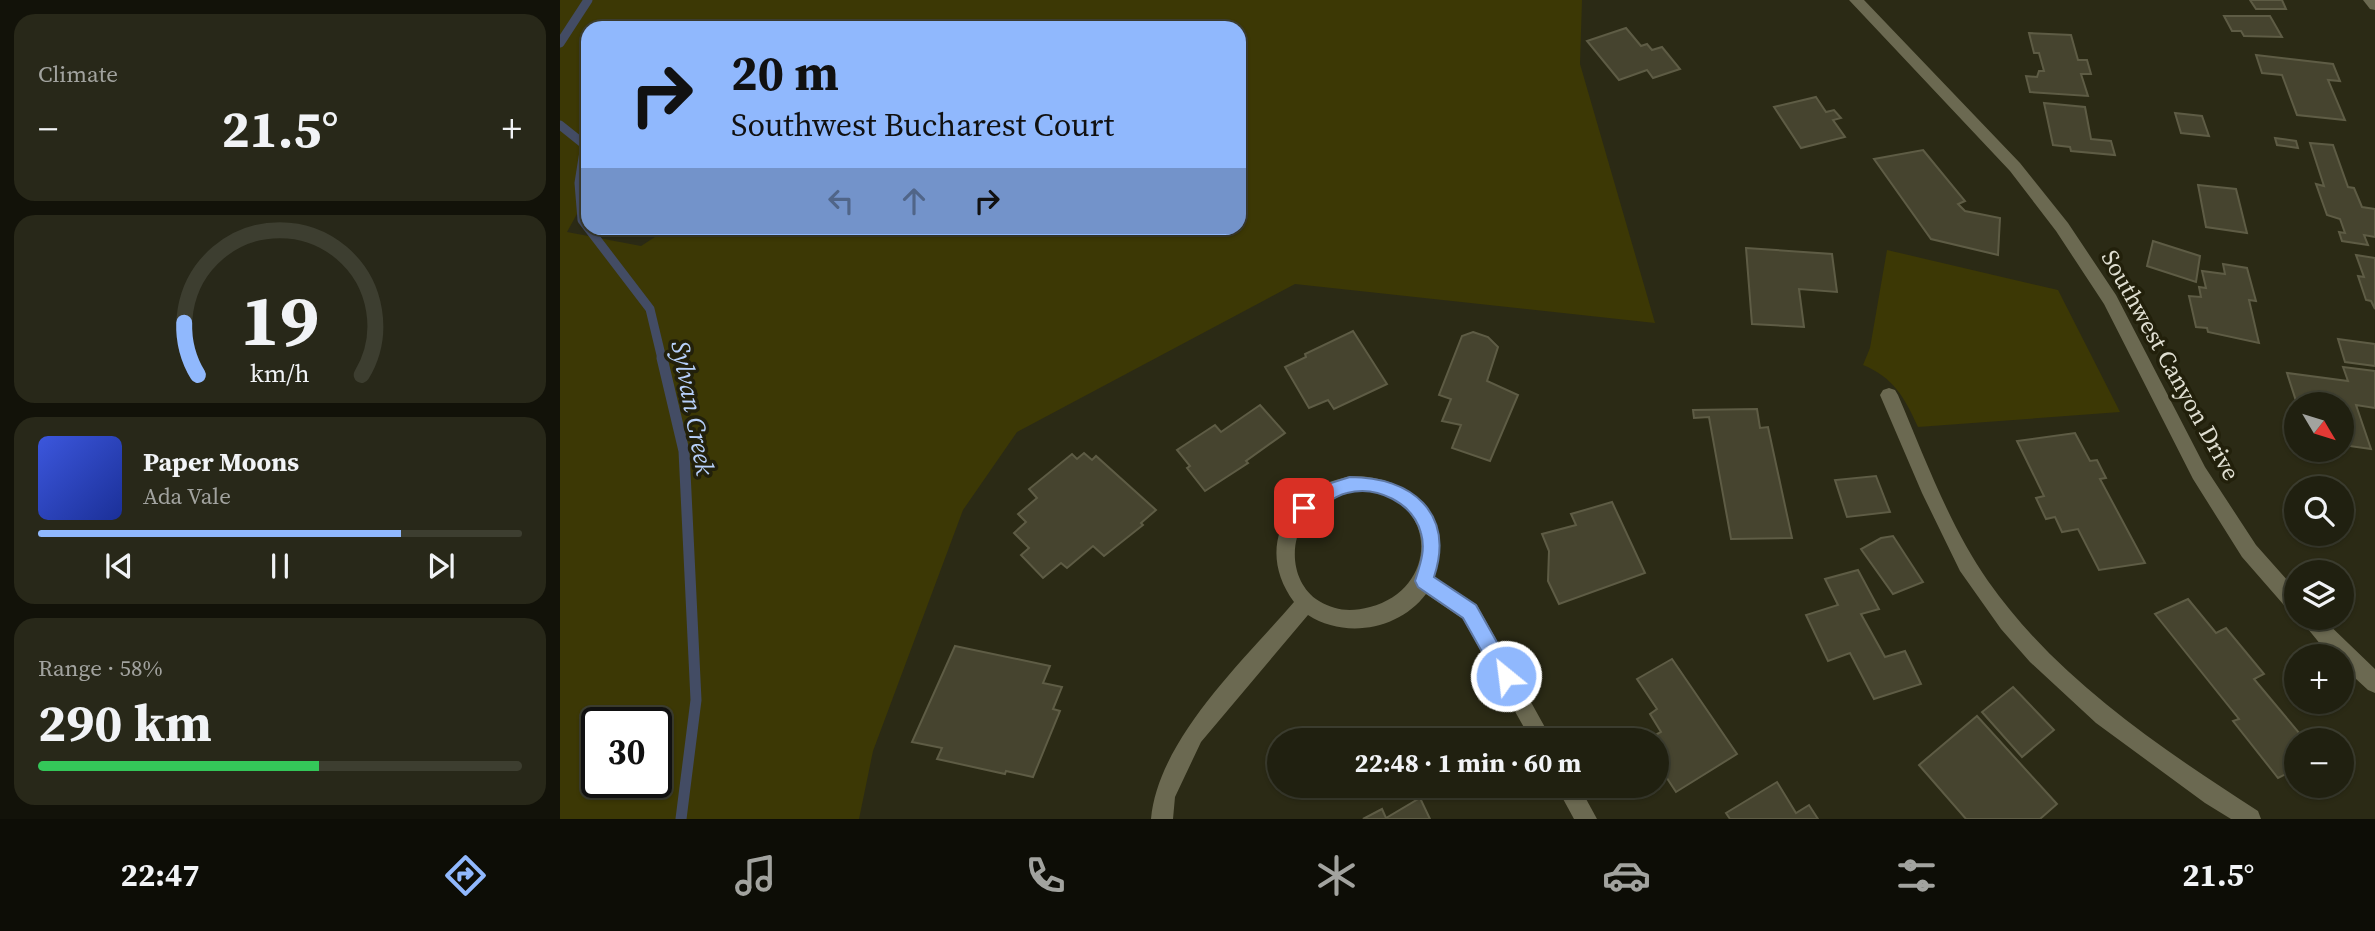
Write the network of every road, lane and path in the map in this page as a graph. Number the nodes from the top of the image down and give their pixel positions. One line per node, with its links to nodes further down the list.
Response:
1 (1856, 0): 6 (street, Southwest Canyon Drive)
2 (2370, 0): 3 (street)
3 (2375, 6)
4 (1889, 395): 14 (street)
5 (1424, 581): 7 (street); 7 (street); 10 (street)
6 (2284, 590)
7 (1306, 604): 12 (street)
8 (2320, 630): 9 (street)
9 (2375, 683)
10 (1535, 728)
11 (1574, 798): 13 (street)
12 (1162, 819)
13 (1586, 819)
14 (2250, 819)

